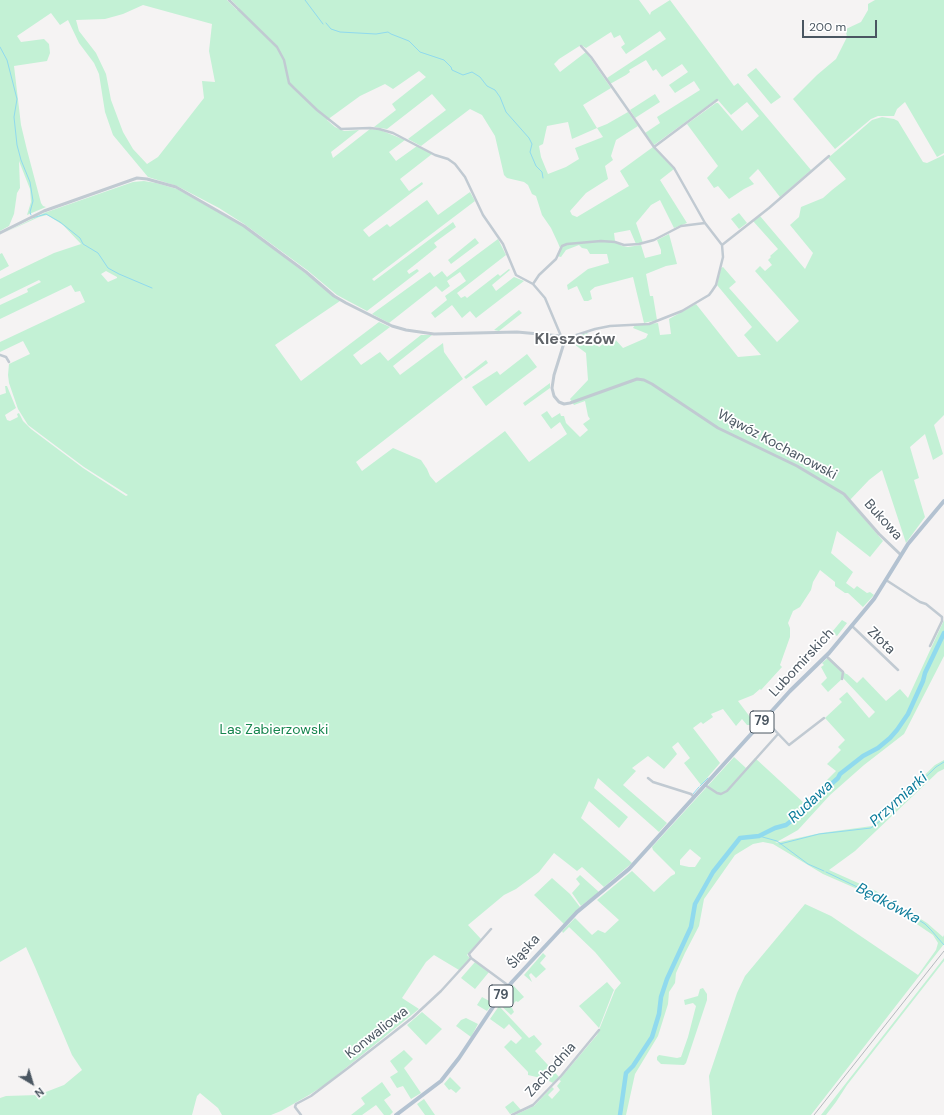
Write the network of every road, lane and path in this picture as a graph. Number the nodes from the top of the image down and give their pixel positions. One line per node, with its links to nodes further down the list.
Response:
1 (230, 0): 9 (street)
2 (581, 46): 4 (street)
3 (717, 100): 4 (street)
4 (654, 147): 6 (street)
5 (829, 156): 8 (street)
6 (705, 223): 8 (street); 9 (street)
7 (0, 233): 10 (street)
8 (722, 245): 11 (street)
9 (533, 284): 10 (street)
10 (561, 336): 11 (street)
11 (564, 339): 14 (street, Wąwóz Kochanowski)
12 (0, 354): 13 (street)
13 (9, 362)
14 (849, 499): 16 (street, Bukowa)
15 (944, 501): 16 (main road, Lubomirskich / 79)
16 (901, 555): 17 (main road, Lubomirskich / 79)
17 (886, 580): 18 (main road, Lubomirskich / 79); 19 (street)
18 (851, 626): 20 (main road, Lubomirskich / 79); 21 (street, Złota)
19 (930, 646)
20 (826, 656): 22 (street); 24 (main road, Lubomirskich / 79)
21 (898, 670)
22 (842, 679)
23 (824, 718): 25 (street)
24 (764, 719): 25 (street); 27 (main road, Lubomirskich / 79)
25 (778, 734): 27 (street)
26 (648, 778): 28 (street)
27 (705, 785): 28 (main road, Lubomirskich / 79)
28 (694, 797): 29 (main road, Lubomirskich / 79)
29 (614, 881): 32 (main road, Śląska / 79)
30 (491, 930): 31 (street, Konwaliowa)
31 (470, 958): 32 (street); 34 (street, Konwaliowa)
32 (509, 986): 35 (main road, Śląska / 79)
33 (600, 1030): 36 (street, Zachodnia)
34 (302, 1115)
35 (396, 1115)
36 (512, 1115)

